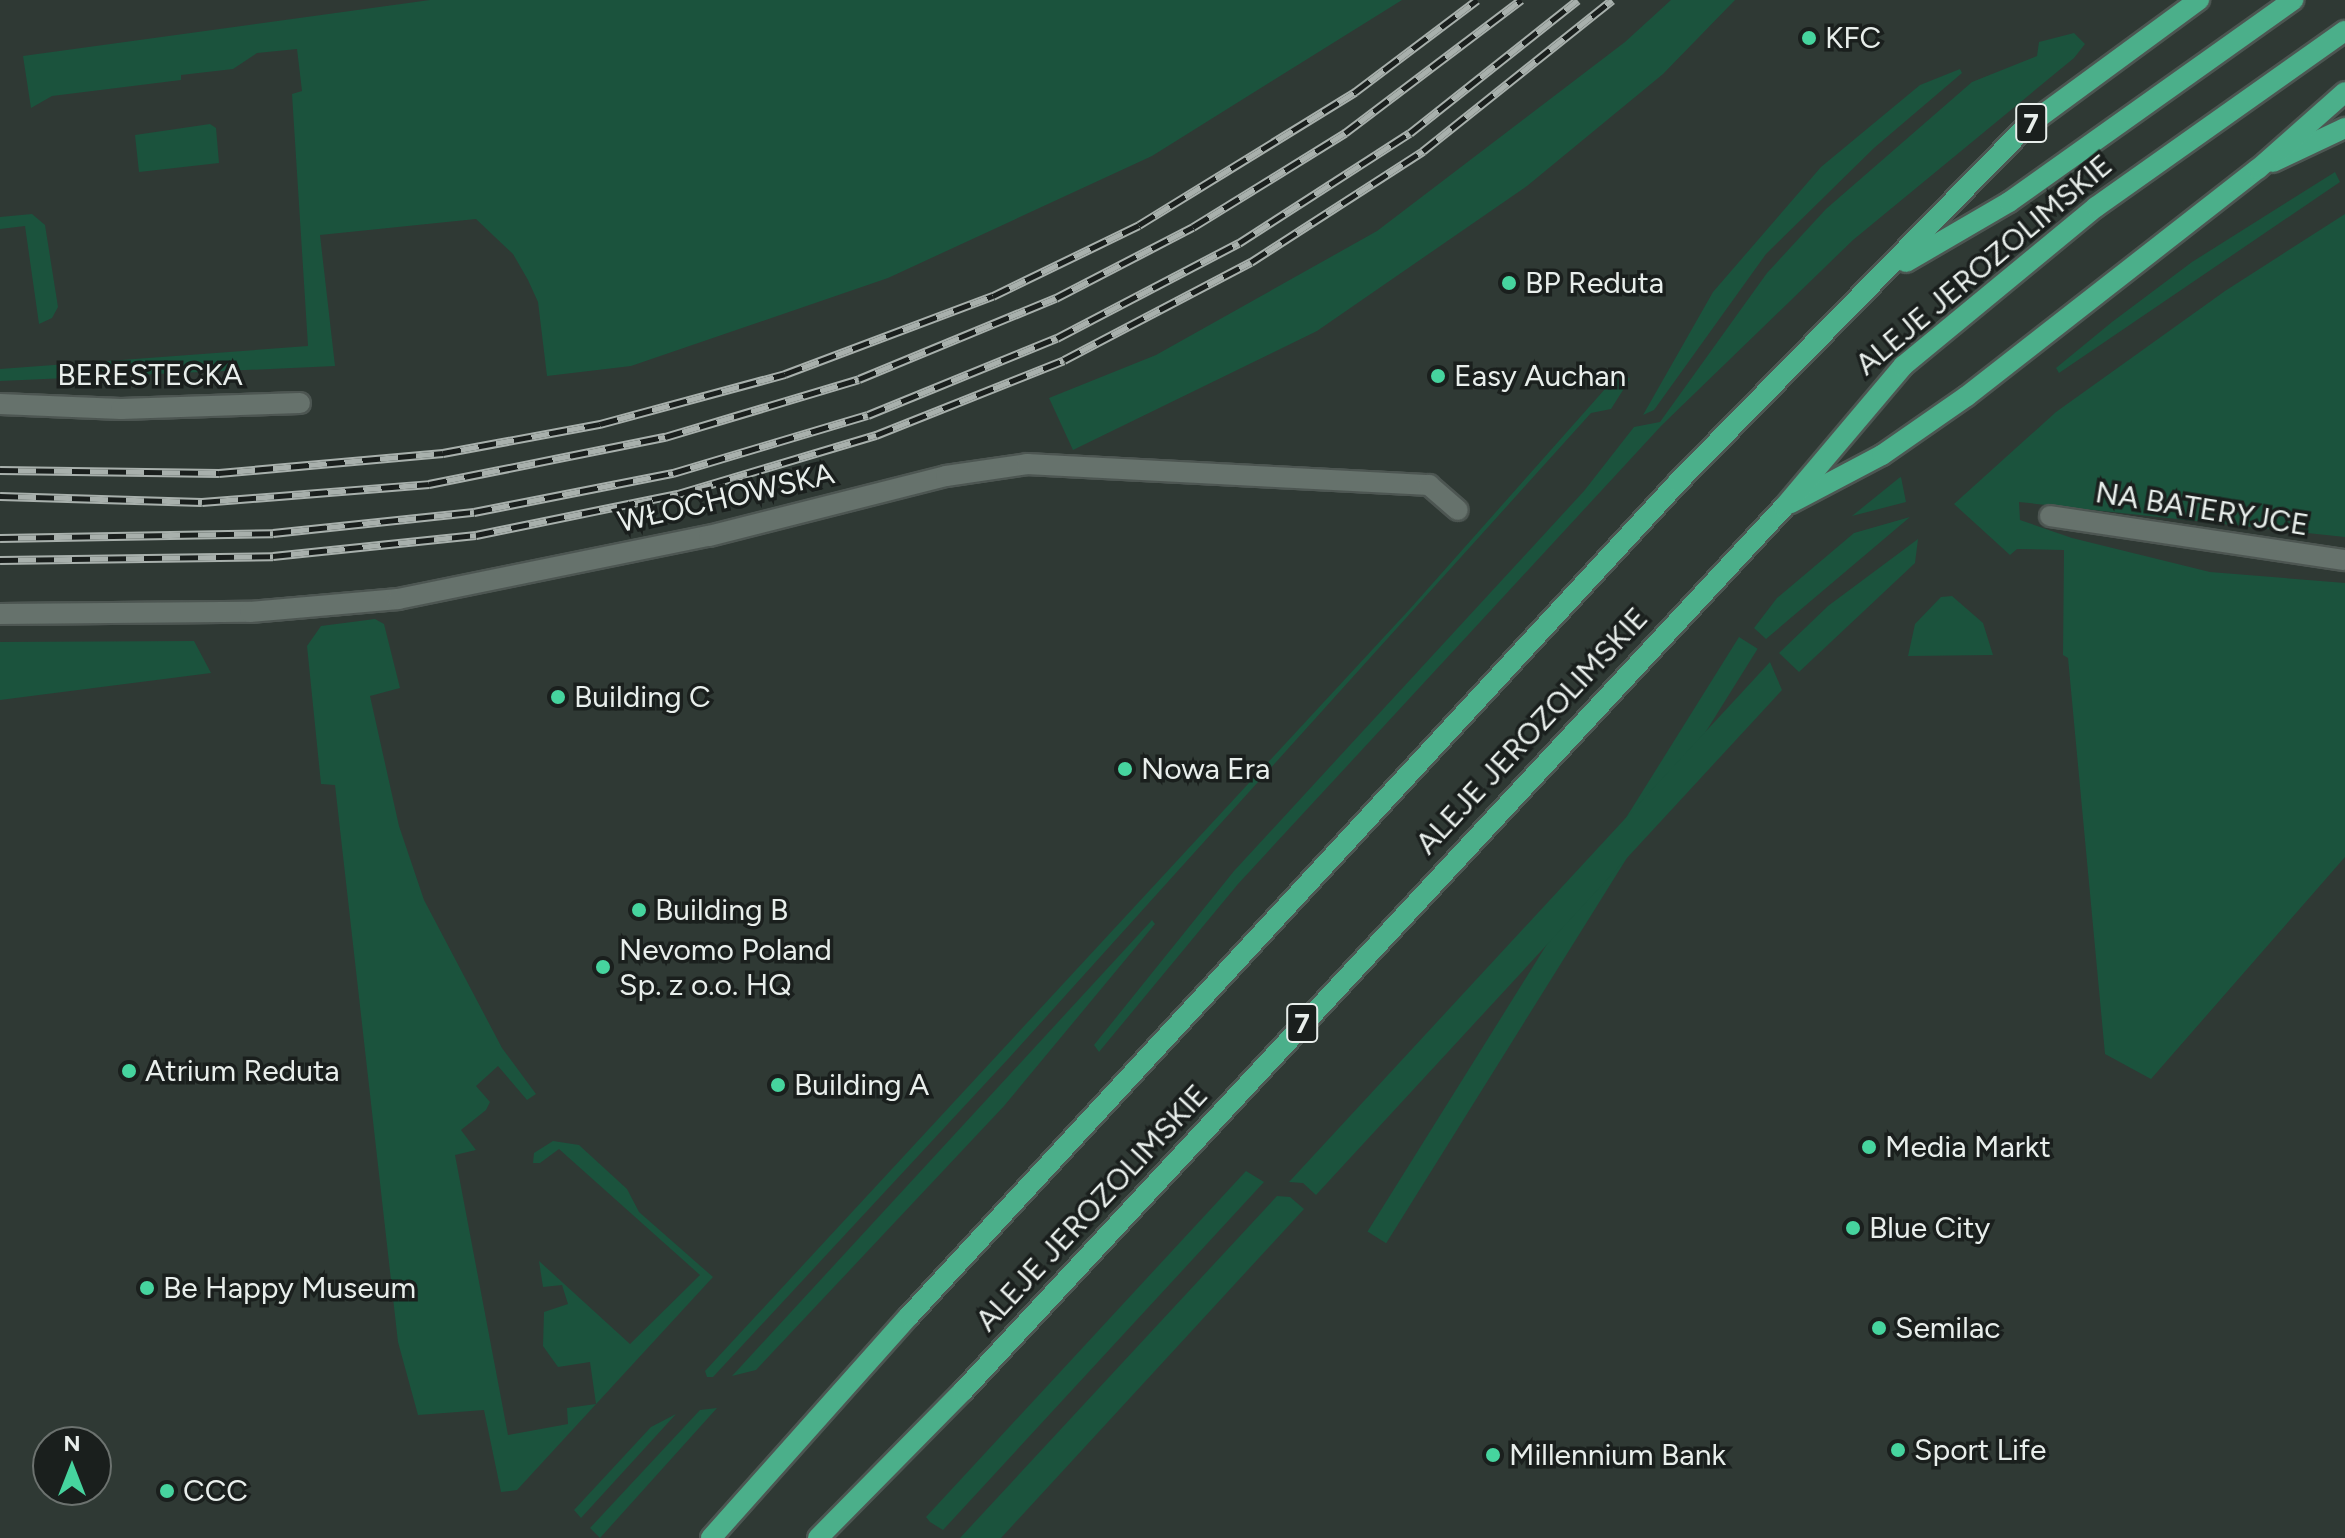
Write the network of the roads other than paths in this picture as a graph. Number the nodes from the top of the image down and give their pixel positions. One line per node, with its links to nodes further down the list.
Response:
1 (2199, 0): 7 (main road, ALEJE JEROZOLIMSKIE / 7)
2 (2293, 0): 7 (main road, ALEJE JEROZOLIMSKIE)
3 (2345, 31): 10 (main road, ALEJE JEROZOLIMSKIE)
4 (2345, 92): 6 (main road, 7)
5 (2345, 128): 6 (main road)
6 (2258, 169): 10 (main road, 7)
7 (1887, 273): 15 (main road, ALEJE JEROZOLIMSKIE / 7)
8 (300, 403): 9 (street, BERESTECKA)
9 (0, 404)
10 (1784, 507): 16 (main road, ALEJE JEROZOLIMSKIE / 7)
11 (1458, 510): 14 (street, WŁOCHOWSKA)
12 (2050, 516): 13 (street, NA BATERYJCE)
13 (2345, 560)
14 (0, 614)
15 (711, 1538)
16 (818, 1538)

